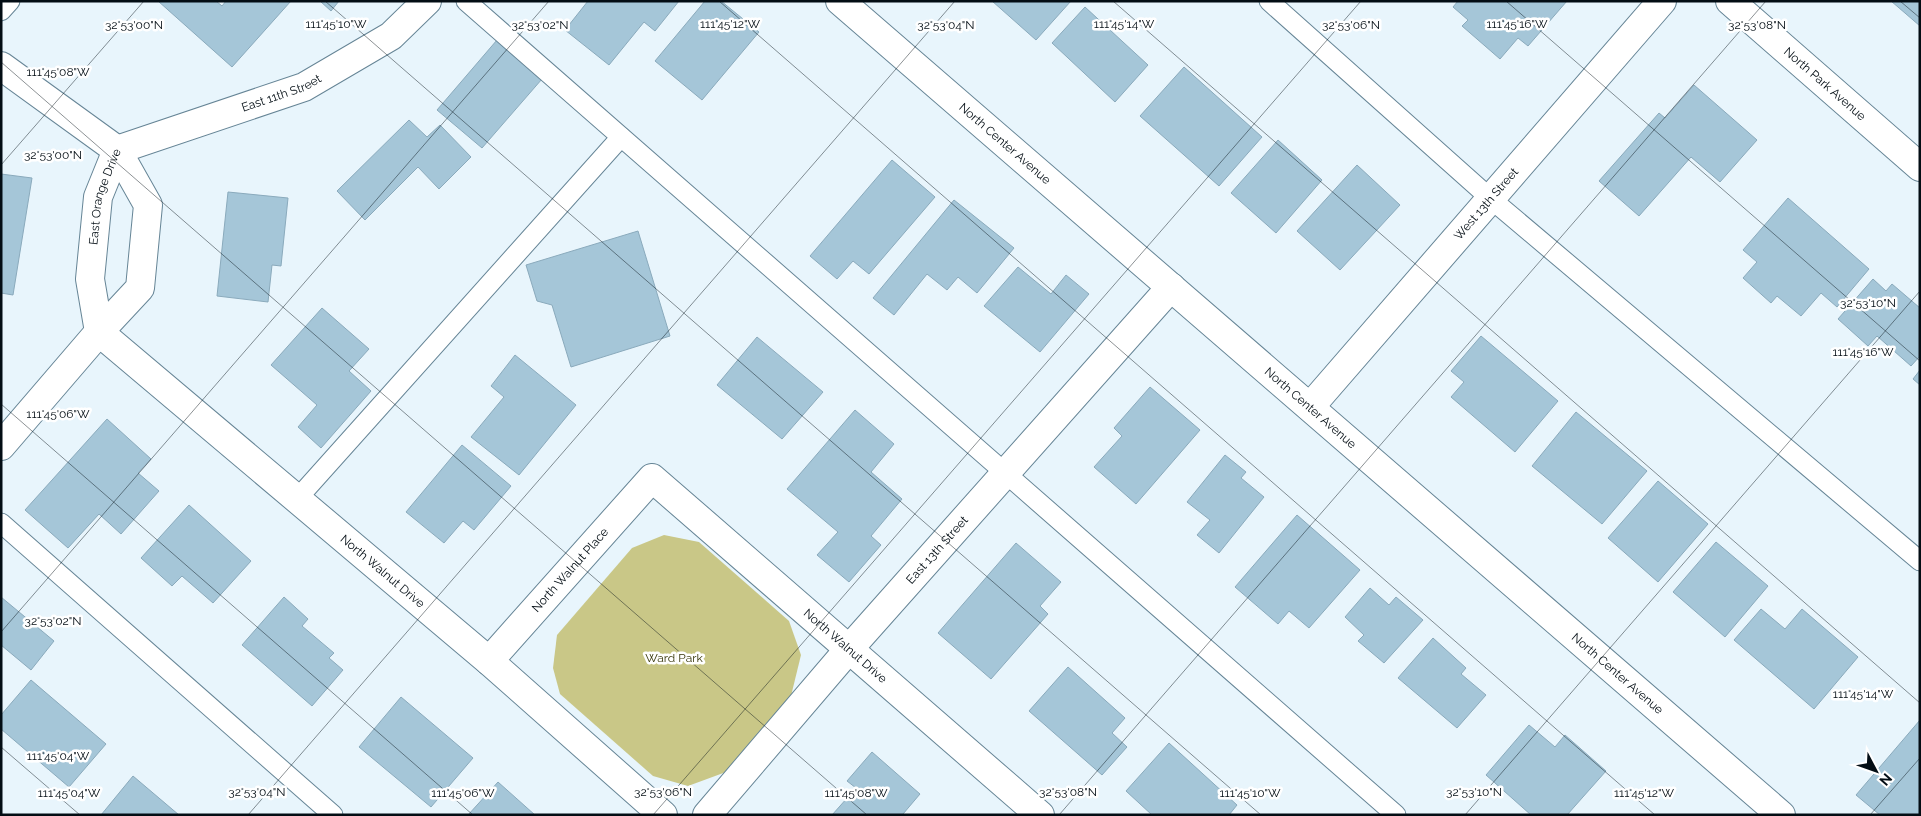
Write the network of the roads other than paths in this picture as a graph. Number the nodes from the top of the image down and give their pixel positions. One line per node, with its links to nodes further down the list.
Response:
1 (10, 1): 8 (lane)
2 (427, 1): 11 (street, East 11th Street)
3 (466, 1): 10 (lane)
4 (840, 1): 14 (street, North Center Avenue)
5 (1269, 1): 13 (lane)
6 (1662, 1): 13 (street, West 13th Street)
7 (1730, 1): 12 (street, North Park Avenue)
8 (1, 11)
9 (1, 66): 11 (street)
10 (621, 137): 18 (lane); 20 (lane)
11 (117, 150): 15 (street, East Orange Drive); 15 (street, East Orange Drive)
12 (1920, 167)
13 (1491, 198): 16 (street, West 13th Street); 22 (lane)
14 (1171, 287): 16 (street, North Center Avenue); 18 (street, East 13th Street)
15 (99, 332): 17 (street, East Orange Drive); 20 (street, North Walnut Drive)
16 (1310, 407): 30 (street, North Center Avenue)
17 (1, 446)
18 (1005, 473): 23 (street, East 13th Street); 29 (lane)
19 (652, 478): 23 (street, North Walnut Drive); 24 (street, North Walnut Place)
20 (297, 499): 24 (street, North Walnut Drive)
21 (1, 523): 25 (lane)
22 (1920, 561)
23 (849, 649): 27 (street, East 13th Street); 28 (street, North Walnut Drive)
24 (489, 661): 26 (street, North Walnut Drive)
25 (333, 815)
26 (663, 815)
27 (707, 815)
28 (1040, 815)
29 (1396, 815)
30 (1781, 815)

